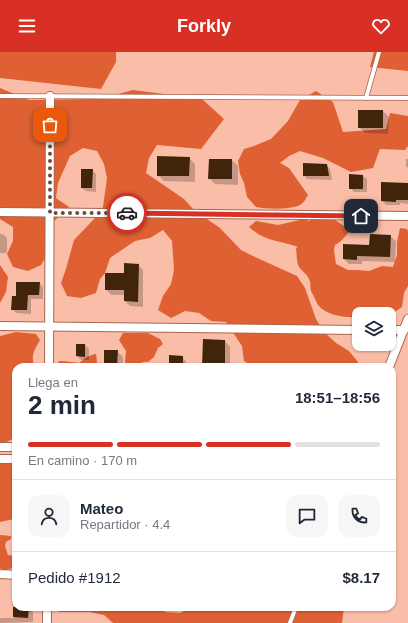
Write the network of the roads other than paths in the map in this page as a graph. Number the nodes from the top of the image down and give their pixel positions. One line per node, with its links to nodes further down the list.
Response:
1 (379, 52): 4 (lane)
2 (0, 96): 3 (lane)
3 (50, 96): 4 (lane); 7 (street)
4 (366, 98): 5 (lane)
5 (408, 98)
6 (0, 212): 7 (street)
7 (50, 213): 8 (street); 11 (street)
8 (408, 216)
9 (408, 319): 14 (street)
10 (0, 326): 11 (street)
11 (49, 326): 12 (street); 15 (street)
12 (352, 330)
13 (396, 330): 14 (street)
14 (404, 330): 16 (street)
15 (49, 363)
16 (392, 363)
17 (0, 447): 18 (street)
18 (12, 447)
19 (0, 459): 20 (street)
20 (12, 459)
21 (0, 574): 22 (street)
22 (12, 575)
23 (48, 611): 25 (street)
24 (294, 611): 26 (lane)
25 (47, 623)
26 (290, 623)

